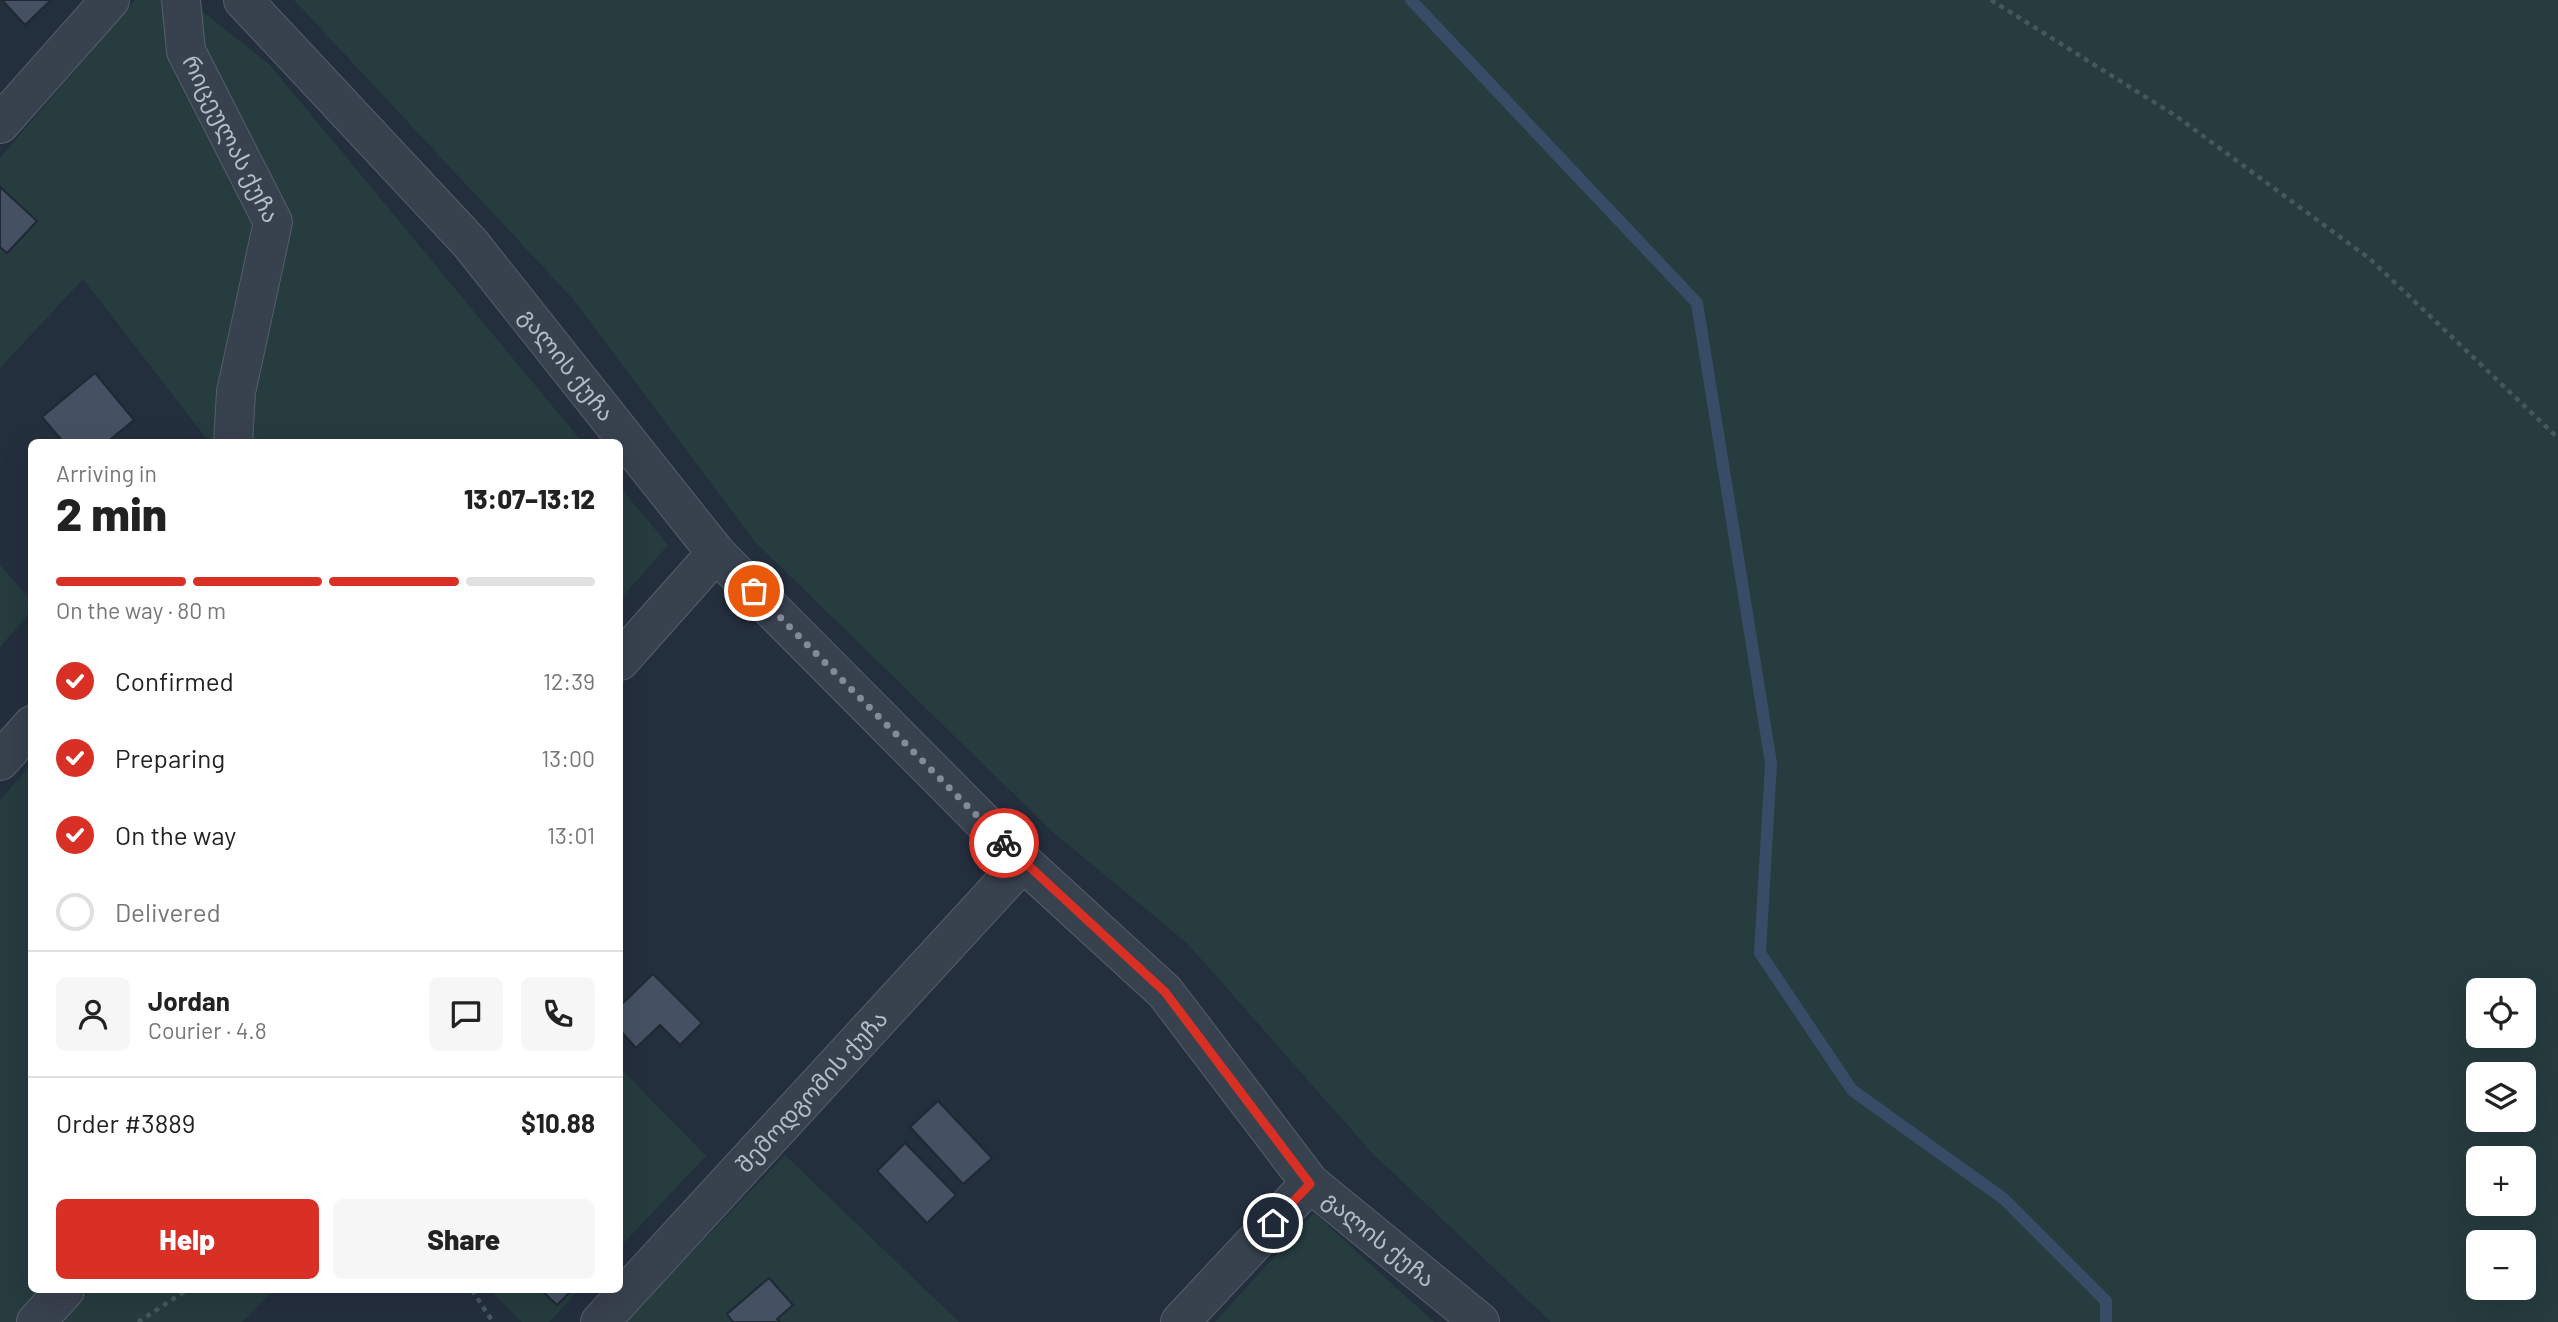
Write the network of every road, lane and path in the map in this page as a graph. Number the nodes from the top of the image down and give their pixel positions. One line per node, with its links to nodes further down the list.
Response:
1 (110, 0): 5 (street)
2 (181, 0): 7 (street, რიცეულას ქუჩა)
3 (243, 0): 8 (street, გალის ქუჩა)
4 (1991, 0): 6 (path)
5 (0, 124)
6 (2558, 438)
7 (233, 439)
8 (716, 553): 9 (street); 12 (street, გალის ქუჩა)
9 (623, 658)
10 (28, 730): 11 (street)
11 (0, 761)
12 (1023, 862): 13 (street, გალის ქუჩა); 20 (street, შემოდგომის ქუჩა)
13 (1310, 1184): 21 (street); 22 (street, გალის ქუჩა)
14 (62, 1293): 17 (street)
15 (182, 1293): 18 (path)
16 (474, 1293): 19 (path)
17 (36, 1322)
18 (138, 1322)
19 (493, 1322)
20 (600, 1322)
21 (1180, 1322)
22 (1479, 1322)

